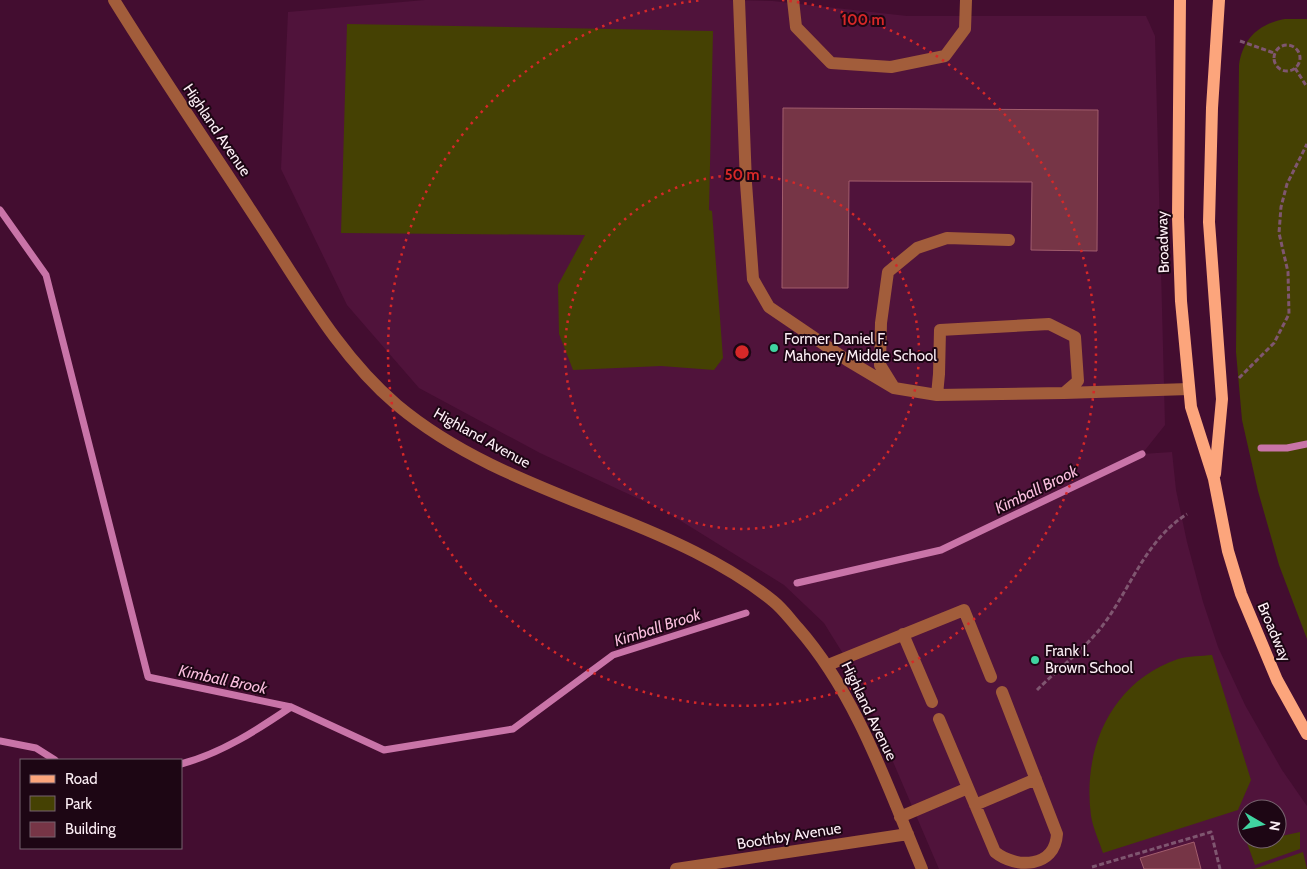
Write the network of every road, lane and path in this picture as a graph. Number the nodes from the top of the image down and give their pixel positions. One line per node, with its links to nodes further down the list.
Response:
1 (114, 0): 21 (street, Highland Avenue)
2 (739, 0): 14 (street)
3 (793, 0): 4 (street)
4 (966, 0)
5 (1180, 0): 15 (main road, Broadway)
6 (1219, 0): 18 (main road, Broadway)
7 (1240, 41): 8 (path)
8 (1274, 53): 9 (path); 9 (path)
9 (1295, 68): 10 (path)
10 (1307, 87)
11 (1307, 144): 13 (path)
12 (1009, 240): 14 (street)
13 (1238, 379)
14 (894, 388): 17 (street)
15 (1189, 389): 16 (street); 18 (main road, Broadway)
16 (1064, 393): 17 (street); 17 (street)
17 (936, 395)
18 (1214, 479): 27 (main road, Broadway)
19 (1187, 514): 23 (path)
20 (904, 634): 21 (street); 22 (street); 25 (street)
21 (828, 665): 31 (street, Highland Avenue)
22 (991, 677)
23 (1037, 690)
24 (1002, 692): 28 (street)
25 (932, 702)
26 (939, 719): 29 (street)
27 (1307, 734)
28 (1036, 779): 30 (street); 30 (street)
29 (968, 788): 30 (street); 31 (street)
30 (975, 805)
31 (900, 817): 32 (street, Highland Avenue)
32 (908, 834): 34 (street, Boothby Avenue); 35 (street, Highland Avenue)
33 (1092, 867): 36 (path)
34 (676, 869)
35 (922, 869)
36 (1220, 869)

